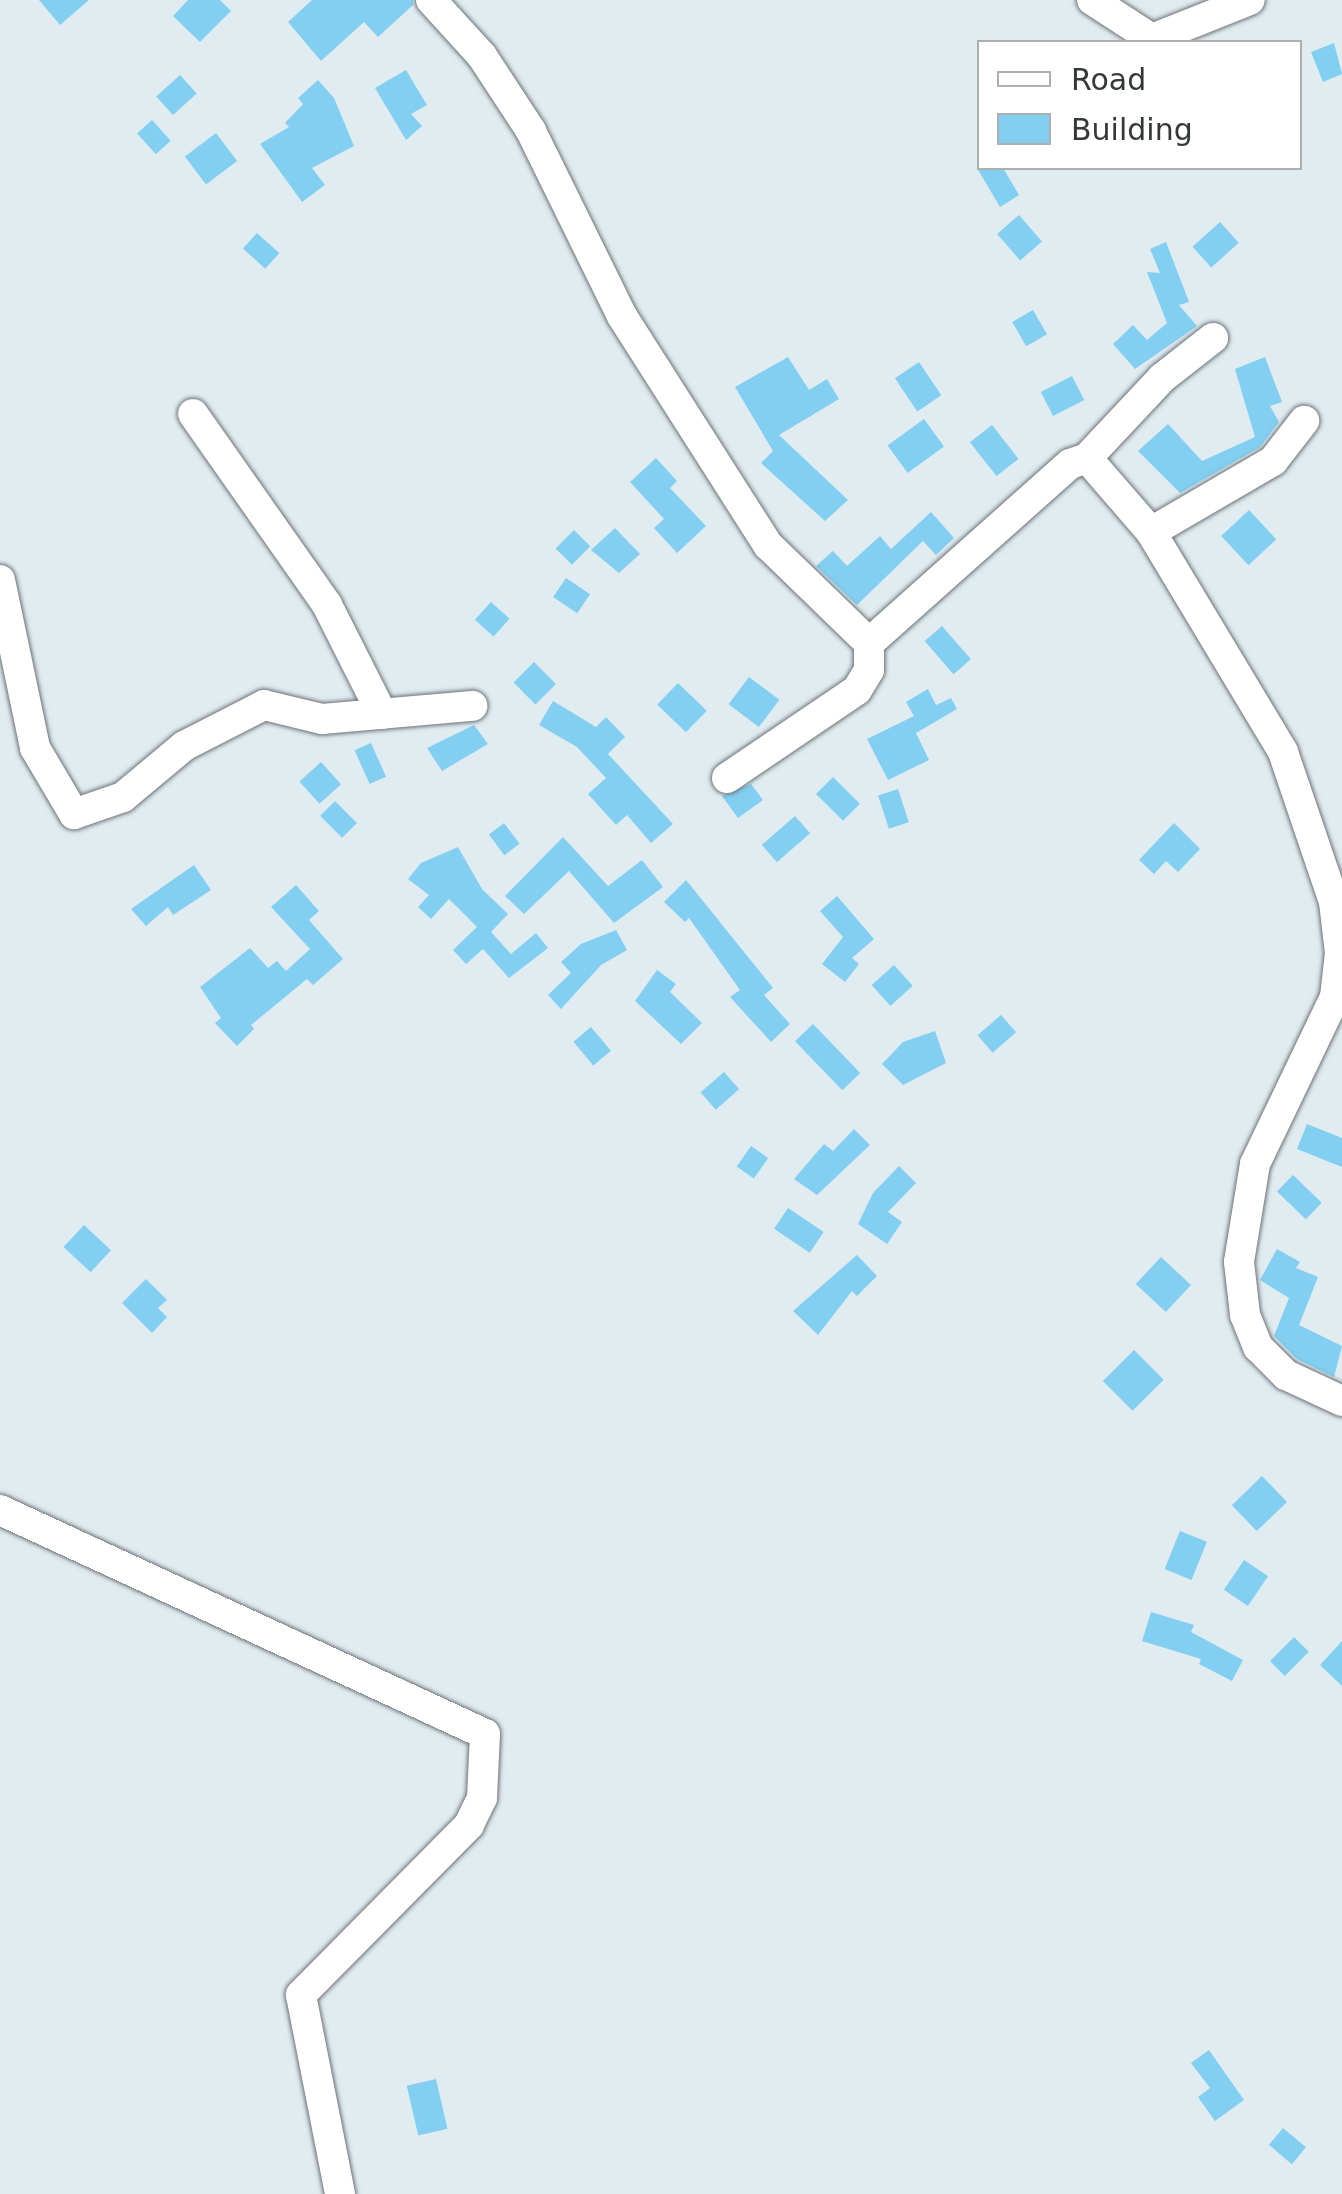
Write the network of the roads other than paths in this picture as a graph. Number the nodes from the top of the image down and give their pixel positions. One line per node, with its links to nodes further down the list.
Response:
1 (432, 0): 10 (street)
2 (1092, 0): 3 (street)
3 (1250, 0)
4 (1213, 338): 7 (street)
5 (193, 414): 12 (street)
6 (1304, 421): 8 (street)
7 (1087, 458): 8 (street); 10 (street)
8 (1151, 532): 14 (street)
9 (0, 580): 12 (street)
10 (869, 644): 13 (street)
11 (472, 706): 12 (street)
12 (382, 714)
13 (727, 778)
14 (1342, 1401)
15 (0, 1510): 16 (street)
16 (340, 2194)

